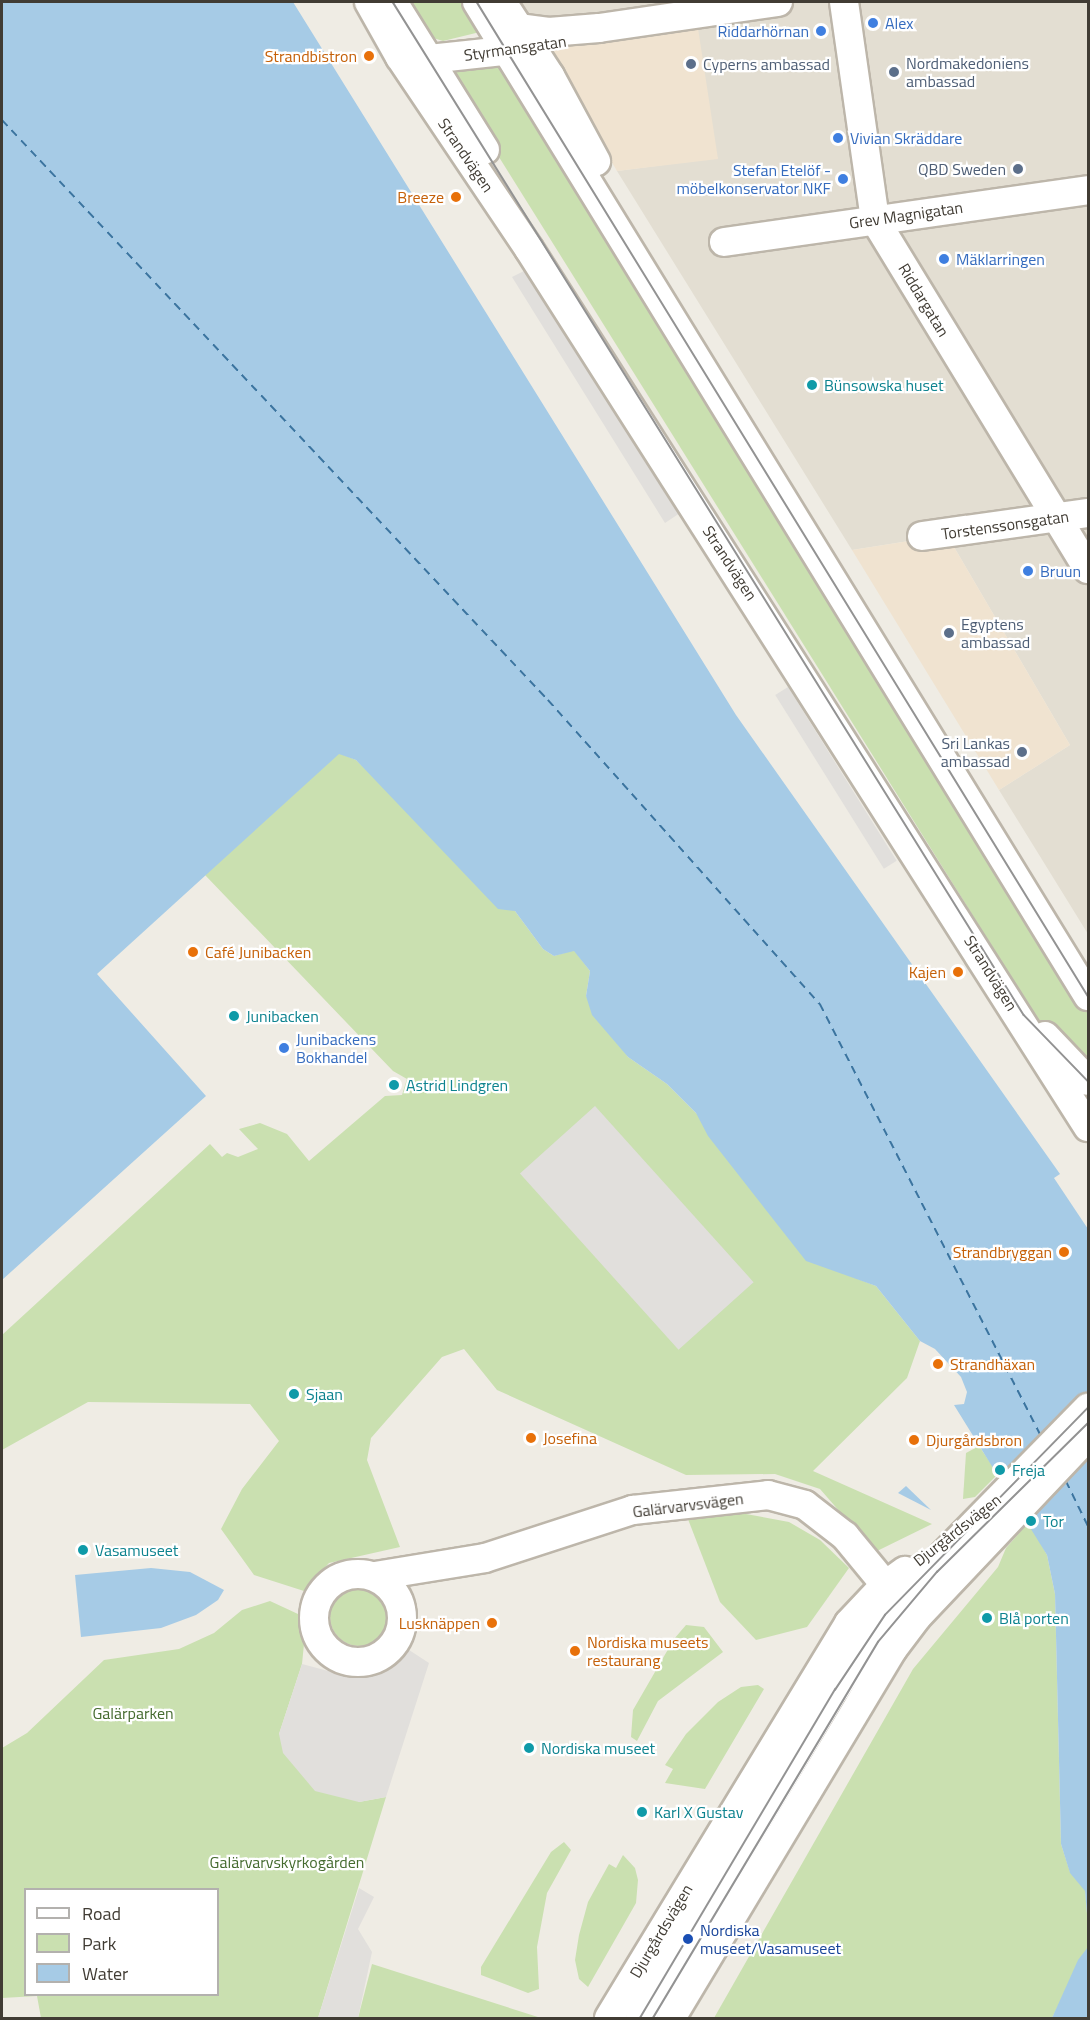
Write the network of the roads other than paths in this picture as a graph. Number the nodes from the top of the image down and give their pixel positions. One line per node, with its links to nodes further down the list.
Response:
1 (369, 2): 20 (street, Strandvägen)
2 (383, 2): 9 (street, Strandvägen)
3 (393, 2): 9 (street, Strandvägen)
4 (477, 2): 8 (street)
5 (502, 2): 8 (street)
6 (778, 2): 8 (street, Styrmansgatan)
7 (844, 2): 11 (street, Riddargatan)
8 (518, 42): 9 (street, Styrmansgatan); 17 (street); 18 (street)
9 (429, 59): 19 (street, Strandvägen)
10 (1089, 190): 11 (street, Grev Magnigatan)
11 (875, 219): 12 (street, Grev Magnigatan); 14 (street, Riddargatan)
12 (724, 242)
13 (1089, 513): 14 (street, Torstenssonsgatan)
14 (1057, 518): 15 (street, Torstenssonsgatan); 16 (street, Riddargatan)
15 (922, 536)
16 (1089, 569)
17 (1089, 970)
18 (1089, 996)
19 (1089, 1081)
20 (1089, 1126)
21 (1089, 1408): 24 (street)
22 (1089, 1423): 24 (street)
23 (1089, 1436): 24 (street)
24 (1014, 1499): 28 (street, Djurgårdsvägen); 28 (street, Djurgårdsvägen)
25 (420, 1570): 26 (street, Galärvarvsvägen); 27 (street); 28 (street, Galärvarvsvägen)
26 (375, 1576): 27 (street); 27 (street, Galärvarvsvägen)
27 (399, 1601)
28 (901, 1602): 29 (street, Djurgårdsvägen); 30 (street, Djurgårdsvägen); 31 (street, Djurgårdsvägen); 32 (street, Djurgårdsvägen)
29 (609, 2019)
30 (640, 2019)
31 (653, 2019)
32 (671, 2019)

